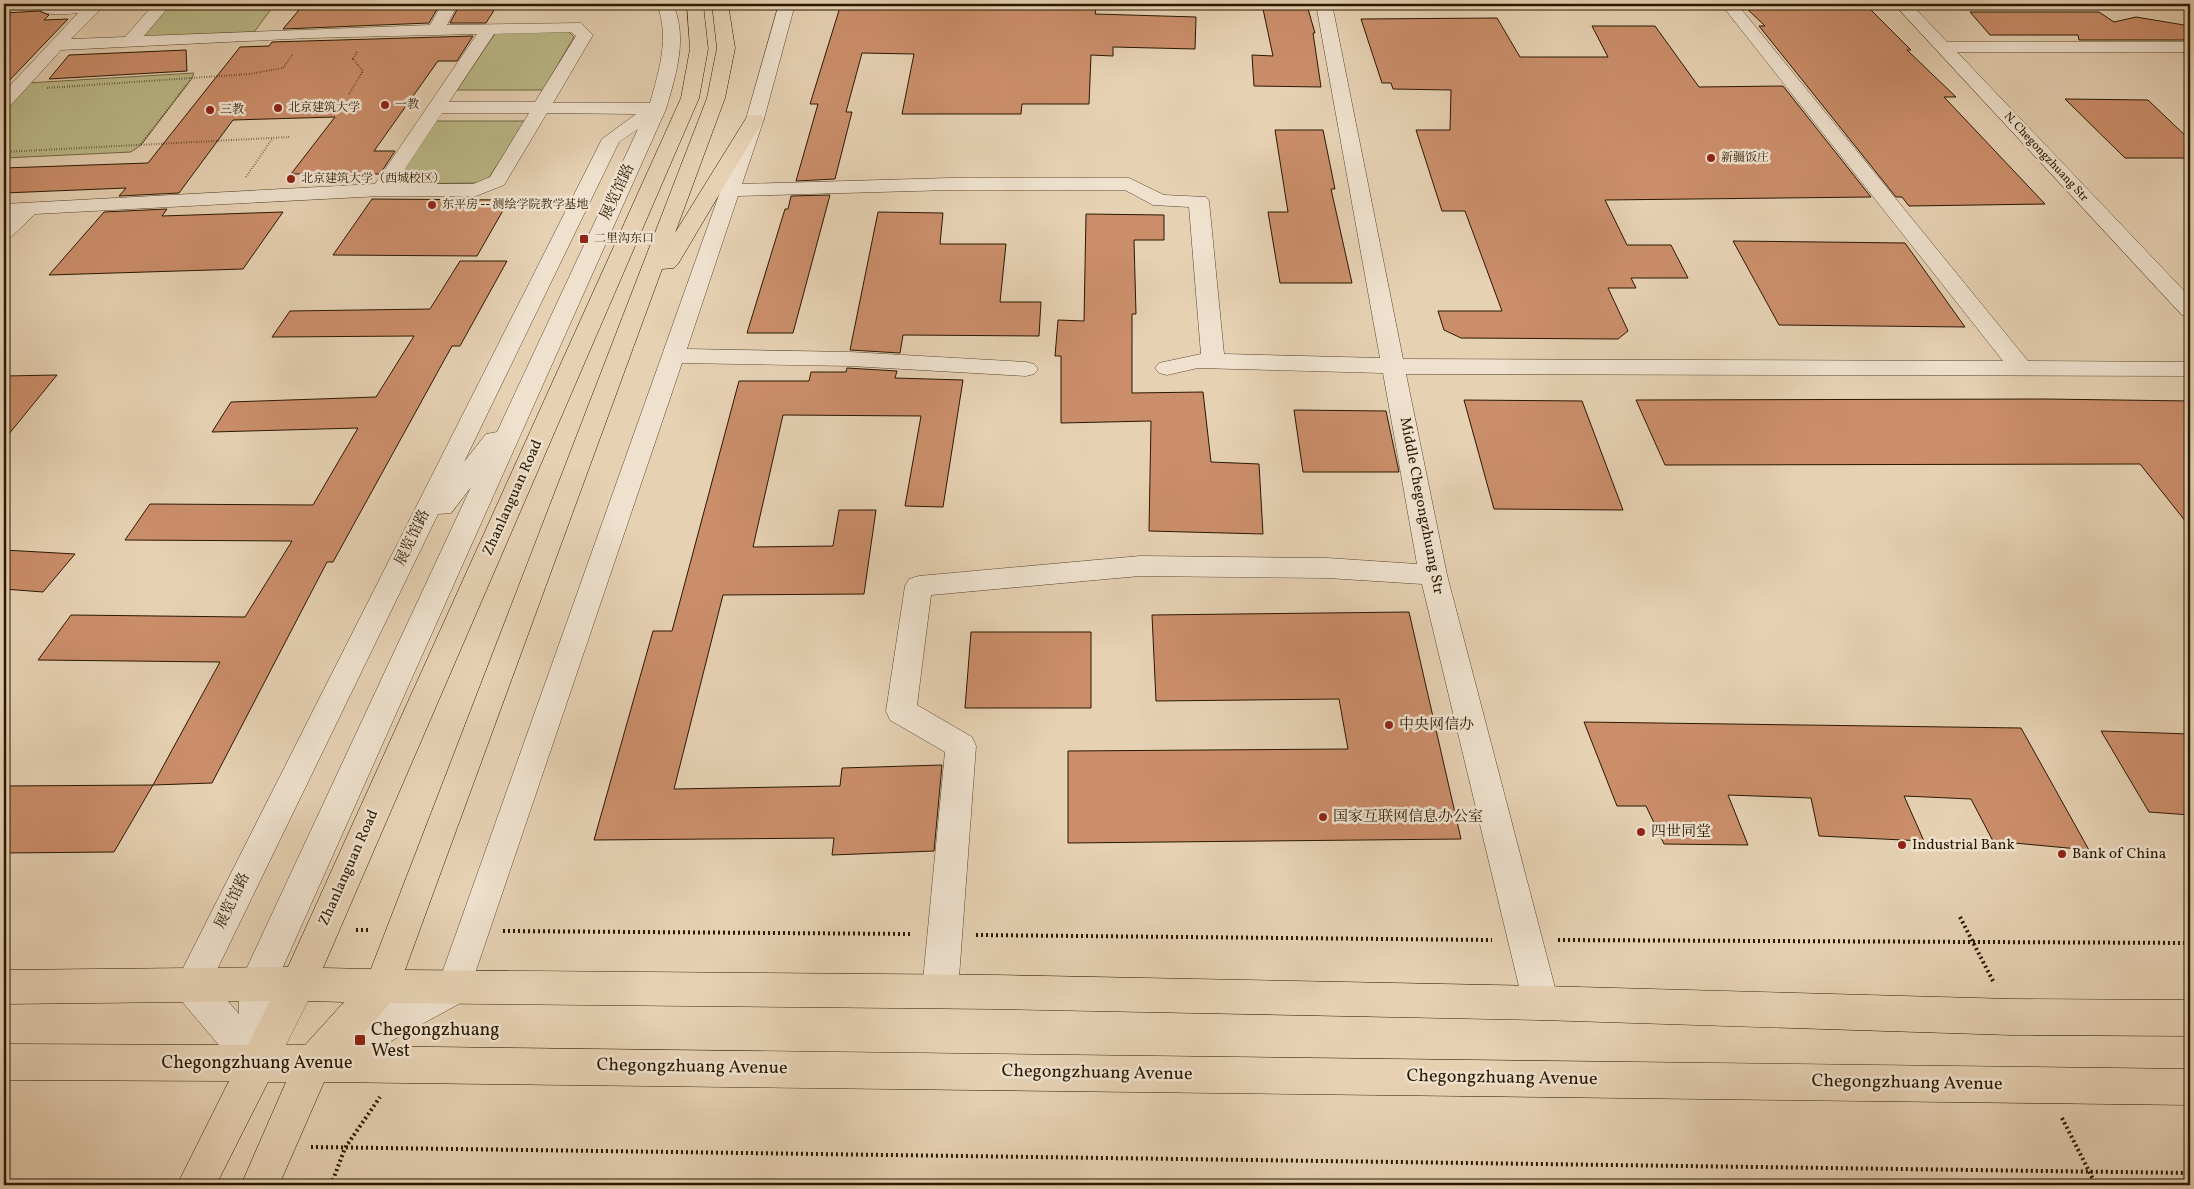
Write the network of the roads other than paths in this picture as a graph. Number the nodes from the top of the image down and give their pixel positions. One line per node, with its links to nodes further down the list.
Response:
1 (163, 4): 13 (street)
2 (450, 4): 12 (street)
3 (665, 4): 20 (street, 展览馆路)
4 (695, 4): 39 (main road, Zhanlanguan Road)
5 (720, 4): 28 (main road)
6 (787, 4): 21 (street)
7 (1324, 4): 31 (street, Middle Chegongzhuang Str)
8 (1729, 4): 33 (street)
9 (1902, 4): 15 (street, N. Chegongzhuang Str)
10 (44, 6): 14 (street)
11 (490, 28): 12 (street); 18 (street); 19 (street)
12 (436, 30): 13 (street)
13 (130, 42): 14 (street)
14 (56, 45): 17 (street)
15 (1943, 47): 16 (street); 27 (street, N. Chegongzhuang Str)
16 (2190, 47)
17 (9, 96)
18 (437, 107): 19 (street); 22 (street)
19 (541, 108): 20 (street); 22 (street)
20 (656, 109): 36 (street, 展览馆路); 37 (street, 展览馆路)
21 (754, 119): 23 (street); 28 (main road)
22 (381, 190): 24 (street)
23 (730, 190): 29 (street); 30 (street)
24 (29, 209): 25 (street); 26 (street)
25 (4, 210)
26 (4, 233)
27 (2190, 310)
28 (625, 337): 43 (main road)
29 (673, 356): 34 (street); 44 (street)
30 (1213, 361): 31 (street); 32 (street)
31 (1393, 366): 33 (street); 38 (street, Middle Chegongzhuang Str)
32 (1167, 368)
33 (2021, 368): 35 (street)
34 (1026, 369)
35 (2190, 369)
36 (520, 407): 37 (street); 41 (street, 展览馆路)
37 (409, 547): 40 (street, 展览馆路)
38 (1433, 575): 45 (street); 46 (street, Middle Chegongzhuang Str)
39 (298, 984): 41 (main road); 43 (main road); 49 (main road, Zhanlanguan Road)
40 (191, 986): 41 (main road); 42 (main road); 49 (street)
41 (256, 986): 49 (street)
42 (4, 987)
43 (381, 987): 44 (main road); 50 (main road)
44 (454, 988): 45 (main road); 50 (street)
45 (940, 991): 46 (main road)
46 (1541, 1003): 47 (main road)
47 (2190, 1018)
48 (4, 1062): 49 (main road, Chegongzhuang Avenue)
49 (258, 1063): 50 (main road, Chegongzhuang Avenue); 52 (main road)
50 (313, 1064): 51 (main road, Chegongzhuang Avenue); 53 (main road)
51 (2190, 1087)
52 (196, 1185)
53 (260, 1185)

